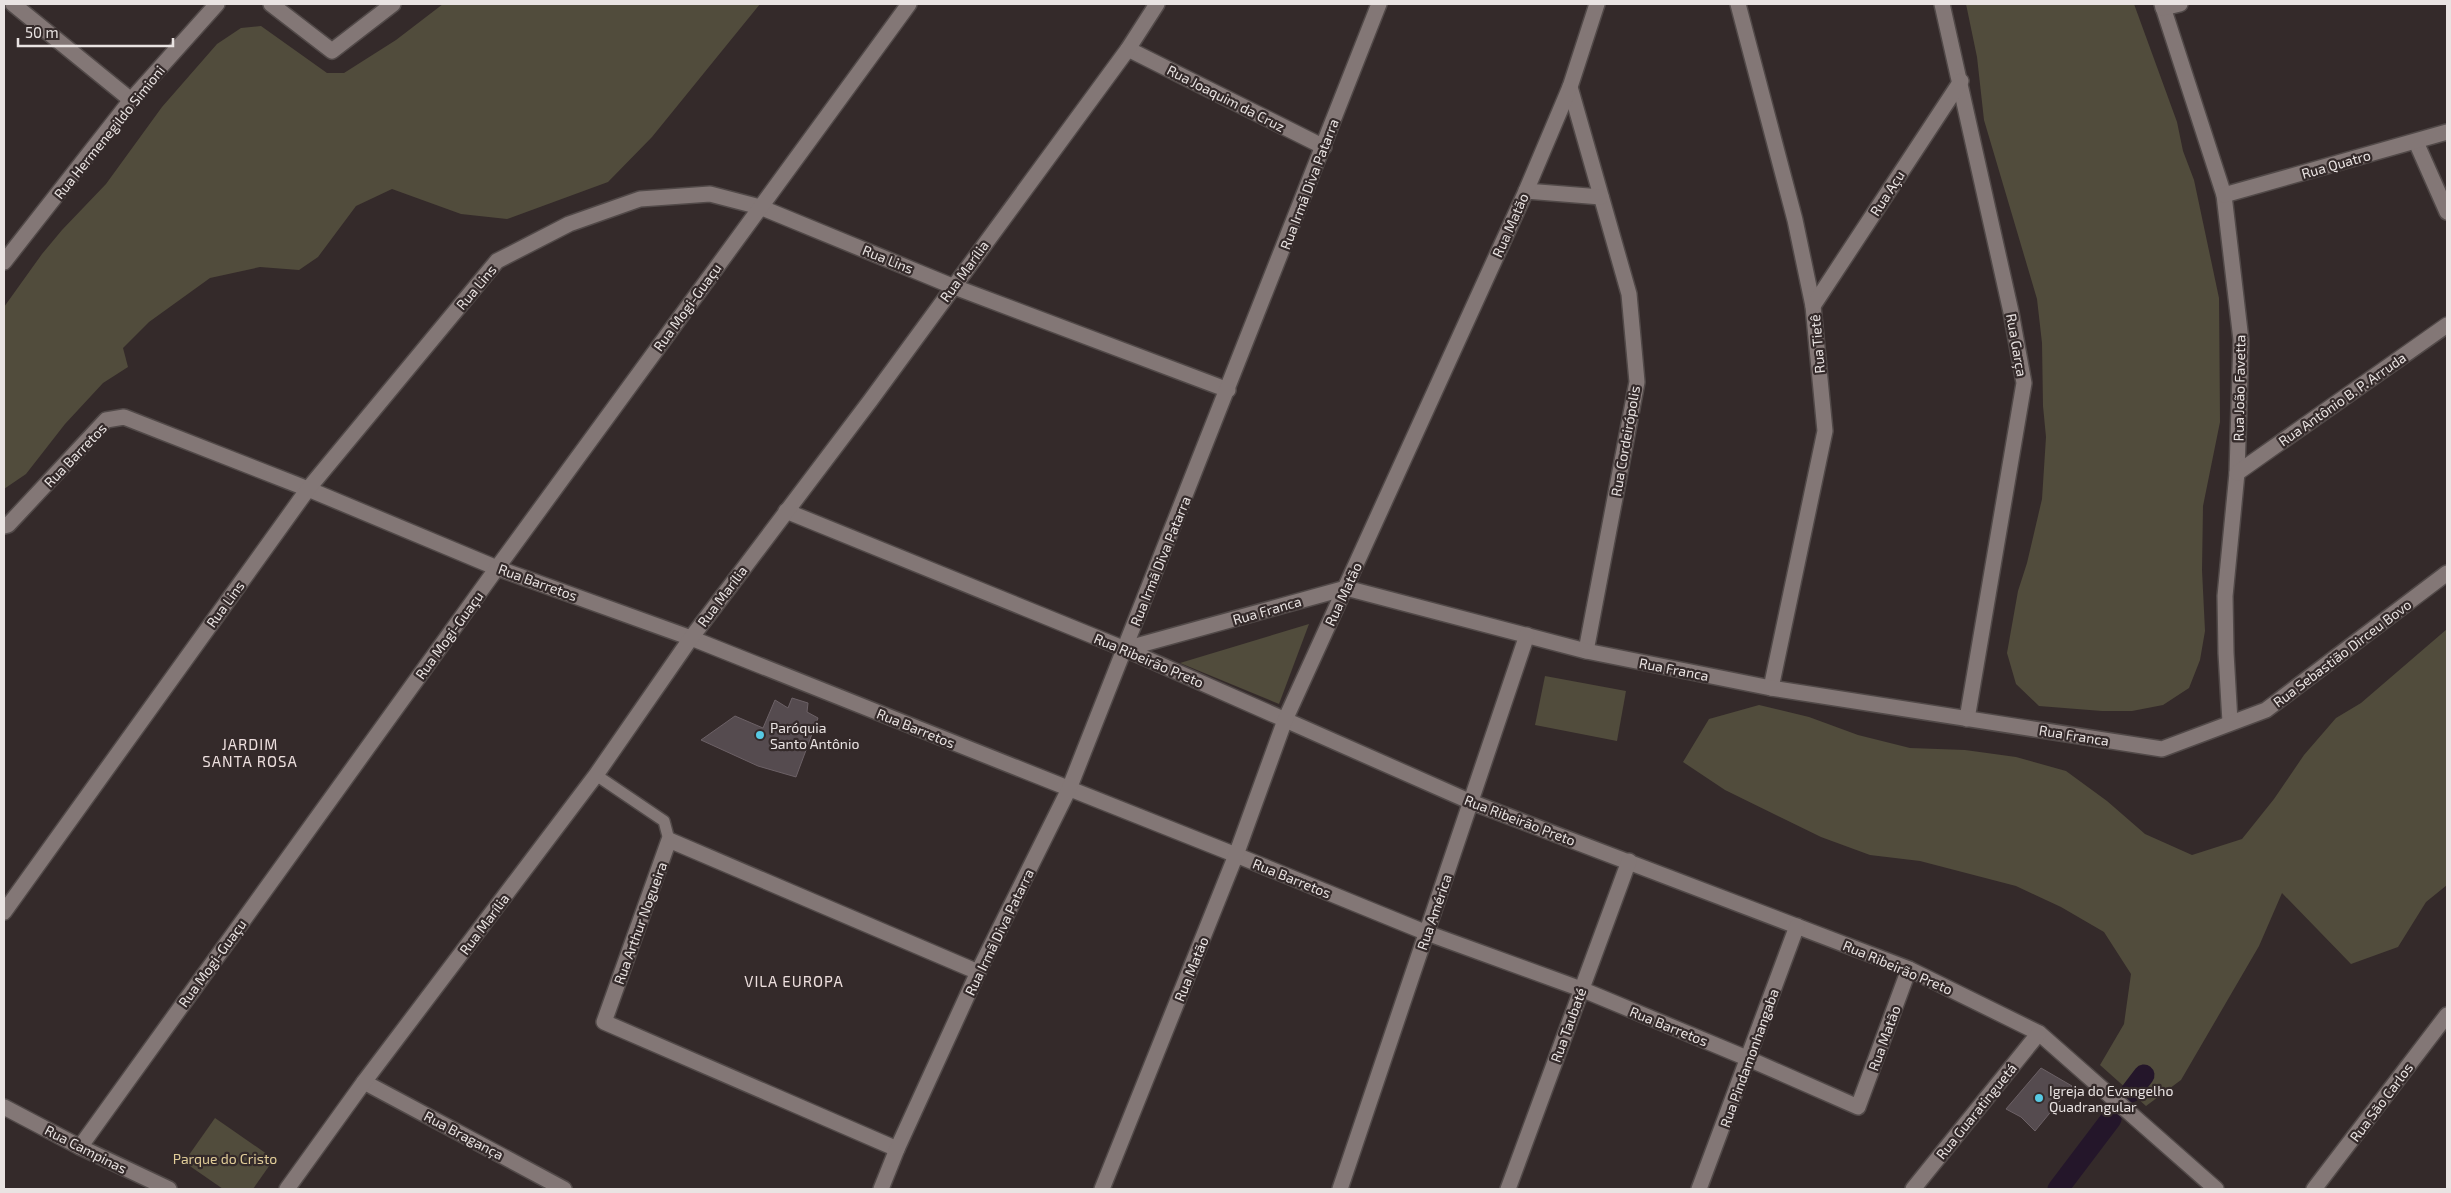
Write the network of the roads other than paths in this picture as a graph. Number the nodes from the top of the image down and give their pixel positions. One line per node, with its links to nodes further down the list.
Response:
1 (13, 4): 16 (street)
2 (217, 4): 16 (street, Rua Hermenegildo Simioni)
3 (271, 4): 4 (street)
4 (393, 4)
5 (909, 4): 23 (street, Rua Mogi-Guaçu)
6 (1157, 4): 13 (street, Rua Marília)
7 (1379, 4): 19 (street, Rua Irmã Diva Patarra)
8 (1597, 4): 15 (street, Rua Matão)
9 (1738, 4): 27 (street, Rua Tietê)
10 (1942, 4): 14 (street, Rua Garça)
11 (2180, 4): 12 (street)
12 (2163, 6): 21 (street, Rua João Favetta)
13 (1128, 49): 19 (street, Rua Joaquim da Cruz); 26 (street, Rua Marília)
14 (1961, 81): 27 (street, Rua Açu); 43 (street, Rua Garça)
15 (1570, 87): 20 (street, Rua Matão); 22 (street, Rua Cordeirópolis)
16 (131, 100): 25 (street, Rua Hermenegildo Simioni)
17 (2447, 132): 18 (street, Rua Quatro)
18 (2416, 142): 21 (street, Rua Quatro); 24 (street)
19 (1324, 147): 29 (street, Rua Irmã Diva Patarra)
20 (1526, 191): 22 (street); 36 (street, Rua Matão)
21 (2224, 195): 30 (street, Rua João Favetta)
22 (1601, 197): 40 (street, Rua Cordeirópolis)
23 (760, 207): 26 (street, Rua Lins); 31 (street, Rua Lins); 34 (street, Rua Mogi-Guaçu)
24 (2447, 212)
25 (4, 262)
26 (952, 286): 29 (street, Rua Lins); 32 (street, Rua Marília)
27 (1813, 306): 41 (street, Rua Tietê)
28 (2447, 325): 30 (street, Rua Antônio B. P. Arruda)
29 (1228, 390): 39 (street, Rua Irmã Diva Patarra)
30 (2237, 473): 44 (street, Rua João Favetta)
31 (308, 489): 33 (street, Rua Barretos); 34 (street, Rua Barretos); 51 (street, Rua Lins)
32 (786, 512): 38 (street, Rua Marília); 39 (street, Rua Ribeirão Preto)
33 (4, 526)
34 (497, 568): 38 (street, Rua Barretos); 63 (street, Rua Mogi-Guaçu)
35 (2447, 573): 44 (street, Rua Sebastião Dirceu Bovo)
36 (1346, 588): 37 (street, Rua Franca); 39 (street, Rua Franca); 42 (street, Rua Matão)
37 (1527, 635): 40 (street, Rua Franca); 47 (street, Rua América)
38 (691, 638): 45 (street, Rua Marília); 46 (street, Rua Barretos)
39 (1125, 649): 42 (street, Rua Ribeirão Preto); 46 (street, Rua Irmã Diva Patarra)
40 (1586, 651): 41 (street, Rua Franca)
41 (1772, 688): 43 (street, Rua Franca)
42 (1284, 720): 47 (street, Rua Ribeirão Preto); 49 (street, Rua Matão)
43 (1967, 720): 44 (street, Rua Franca)
44 (2230, 722)
45 (596, 775): 48 (lane); 60 (street, Rua Marília)
46 (1069, 789): 49 (street, Rua Barretos); 55 (street, Rua Irmã Diva Patarra)
47 (1472, 802): 50 (street, Rua Ribeirão Preto); 53 (street, Rua América)
48 (669, 840): 55 (street); 64 (street, Rua Arthur Nogueira)
49 (1236, 855): 53 (street, Rua Barretos); 69 (street, Rua Matão)
50 (1628, 862): 52 (street, Rua Ribeirão Preto); 56 (street, Rua Taubaté)
51 (4, 912)
52 (1797, 926): 54 (street, Rua Ribeirão Preto); 59 (street, Rua Pindamonhangaba)
53 (1426, 933): 56 (street, Rua Barretos); 70 (street, Rua América)
54 (1909, 969): 58 (street, Rua Ribeirão Preto); 62 (street, Rua Matão)
55 (978, 972): 64 (street, Rua Irmã Diva Patarra)
56 (1580, 990): 59 (street, Rua Barretos); 71 (street, Rua Taubaté)
57 (2447, 1015): 75 (street, Rua São Carlos)
58 (2039, 1033): 73 (street, Rua Guaratinguetá); 74 (street, Rua Ribeirão Preto)
59 (1749, 1059): 62 (street, Rua Barretos); 72 (street, Rua Pindamonhangaba)
60 (364, 1082): 66 (street, Rua Marília); 67 (street, Rua Bragança)
61 (4, 1106): 63 (street, Rua Campinas)
62 (1858, 1107)
63 (80, 1147): 65 (street, Rua Campinas)
64 (897, 1149): 68 (street, Rua Irmã Diva Patarra)
65 (169, 1189)
66 (287, 1189)
67 (564, 1189)
68 (881, 1189)
69 (1102, 1189)
70 (1340, 1189)
71 (1508, 1189)
72 (1699, 1189)
73 (1913, 1189)
74 (2216, 1189)
75 (2314, 1189)

